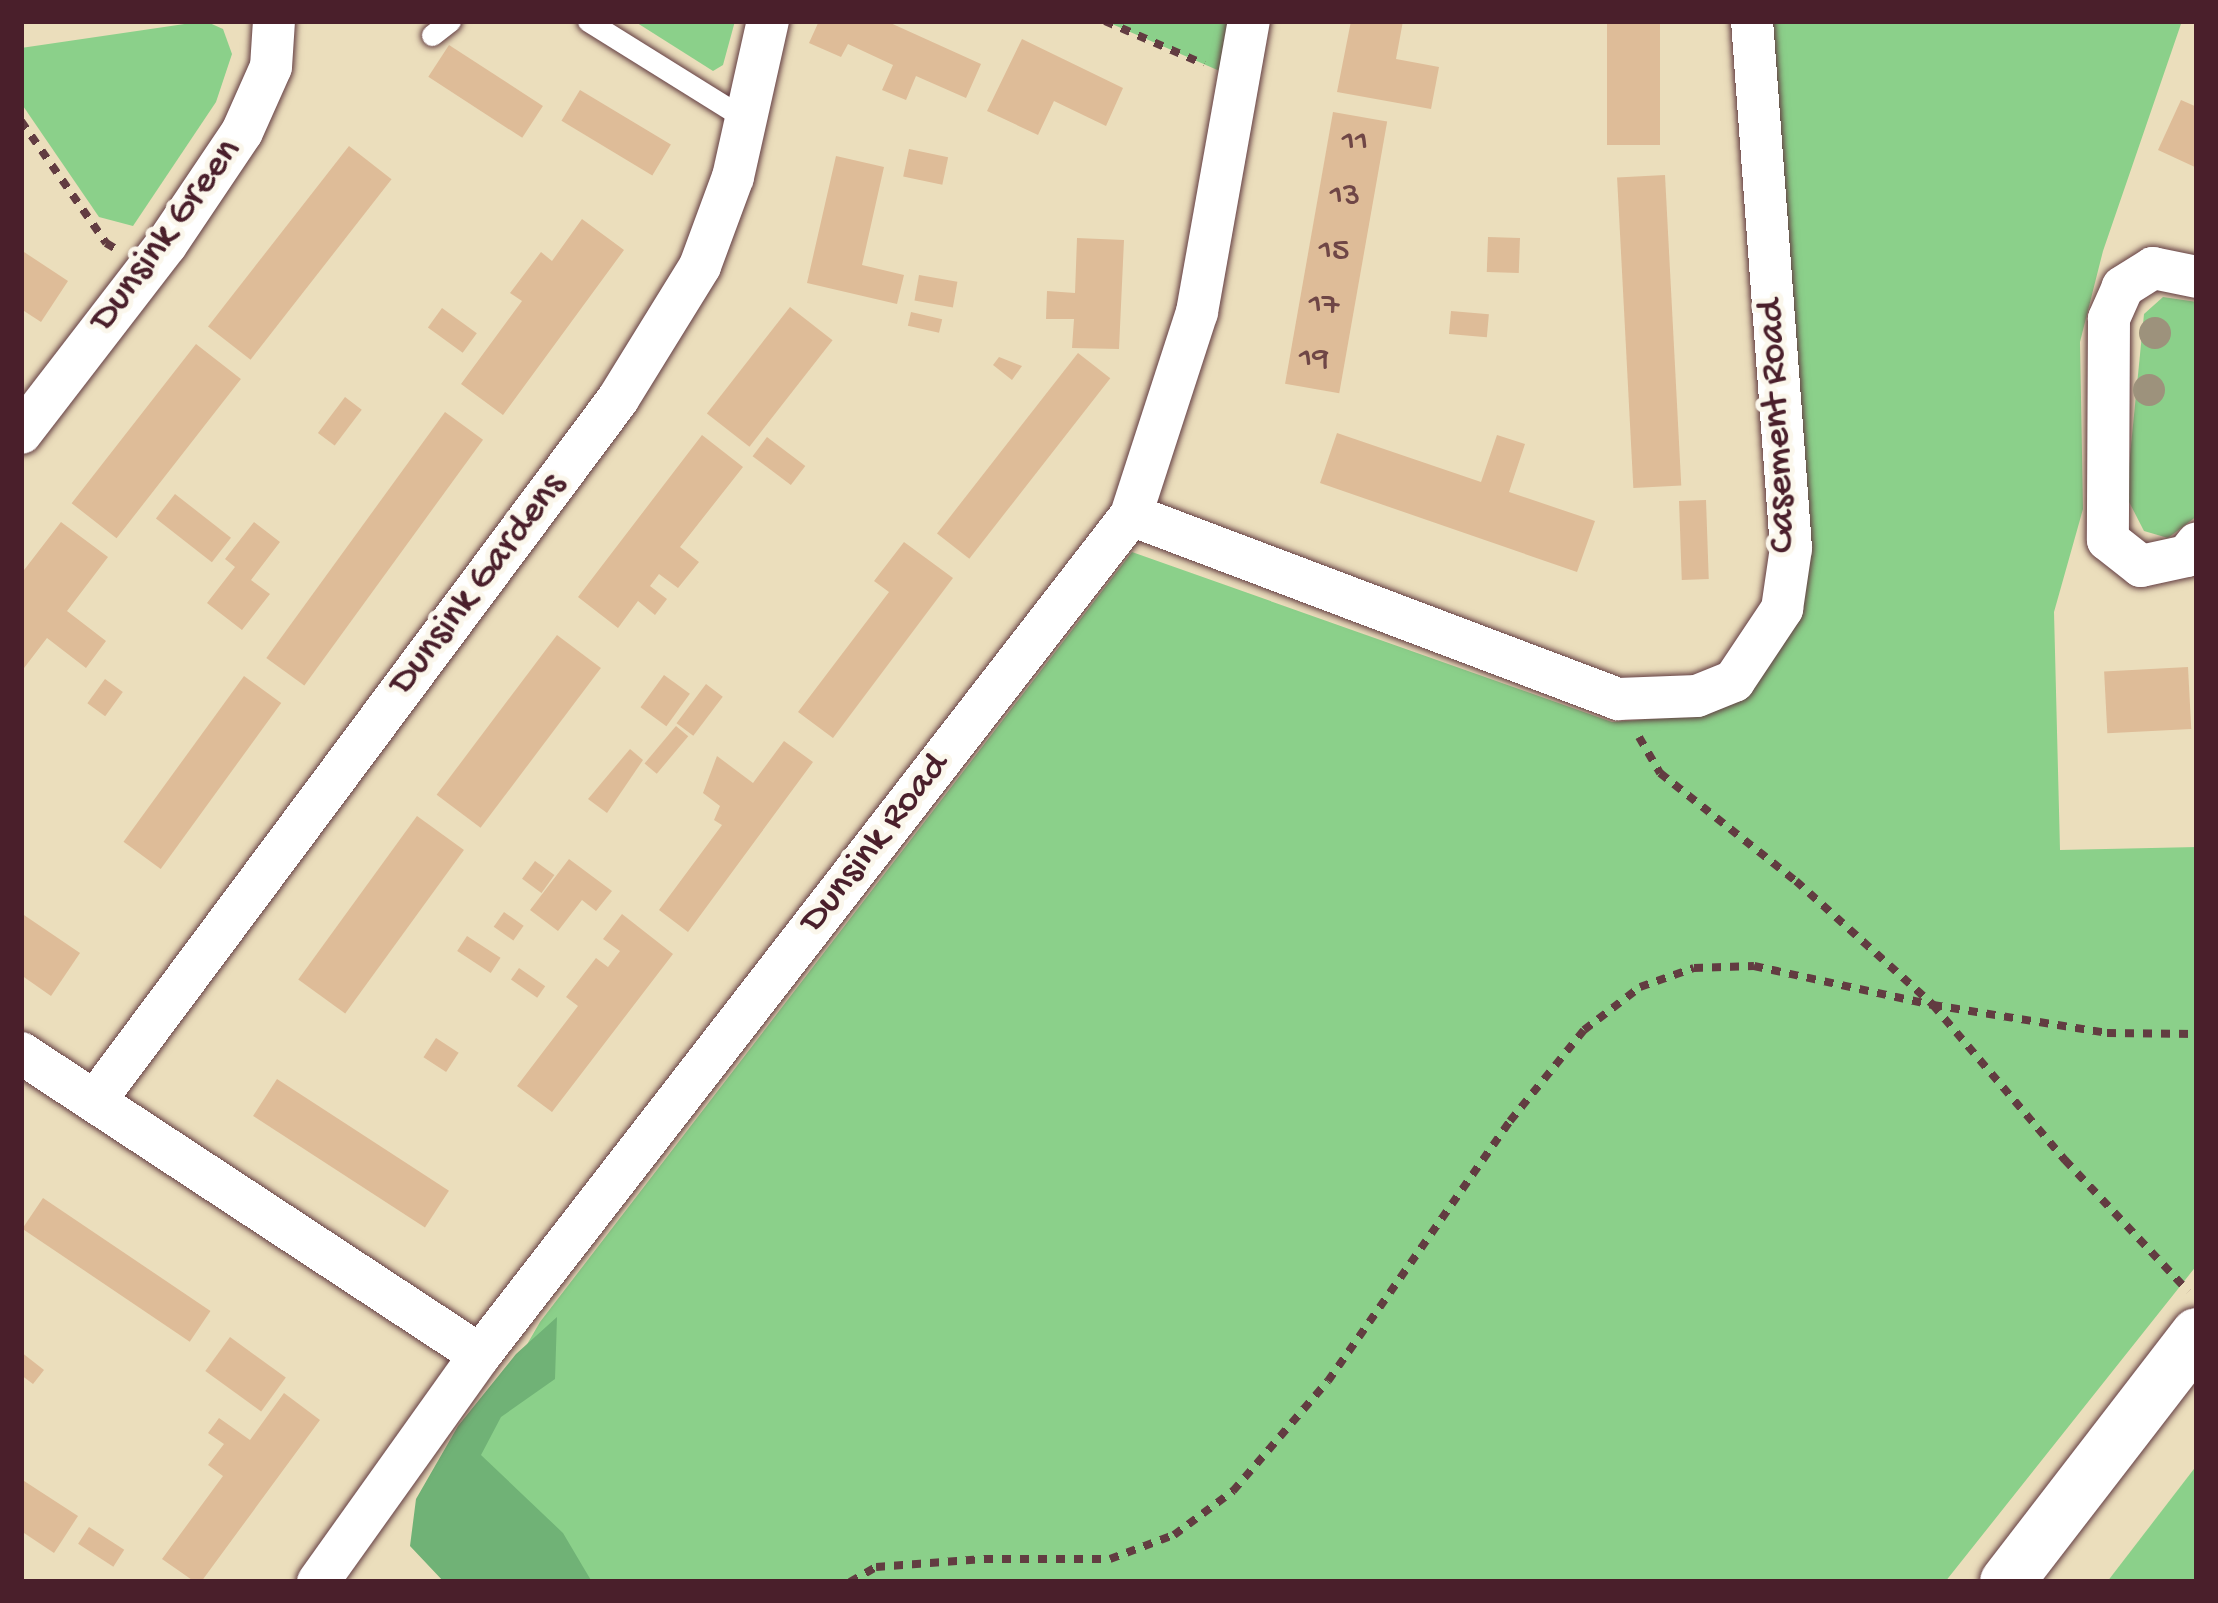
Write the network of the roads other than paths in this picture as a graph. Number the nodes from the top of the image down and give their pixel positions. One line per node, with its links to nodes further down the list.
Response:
1 (274, 21): 8 (street, Dunsink Green)
2 (588, 21): 6 (lane)
3 (767, 21): 6 (street, Dunsink Gardens)
4 (1249, 21): 9 (street, Dunsink Road)
5 (1752, 21): 9 (street, Casement Road)
6 (747, 120): 12 (street, Dunsink Gardens)
7 (2197, 278): 10 (street)
8 (21, 433)
9 (1131, 514): 14 (street, Dunsink Road)
10 (2197, 543)
11 (21, 1053): 12 (street)
12 (95, 1101): 14 (street)
13 (2197, 1335): 16 (street)
14 (480, 1355): 15 (street, Dunsink Road)
15 (330, 1577)
16 (2007, 1582)

